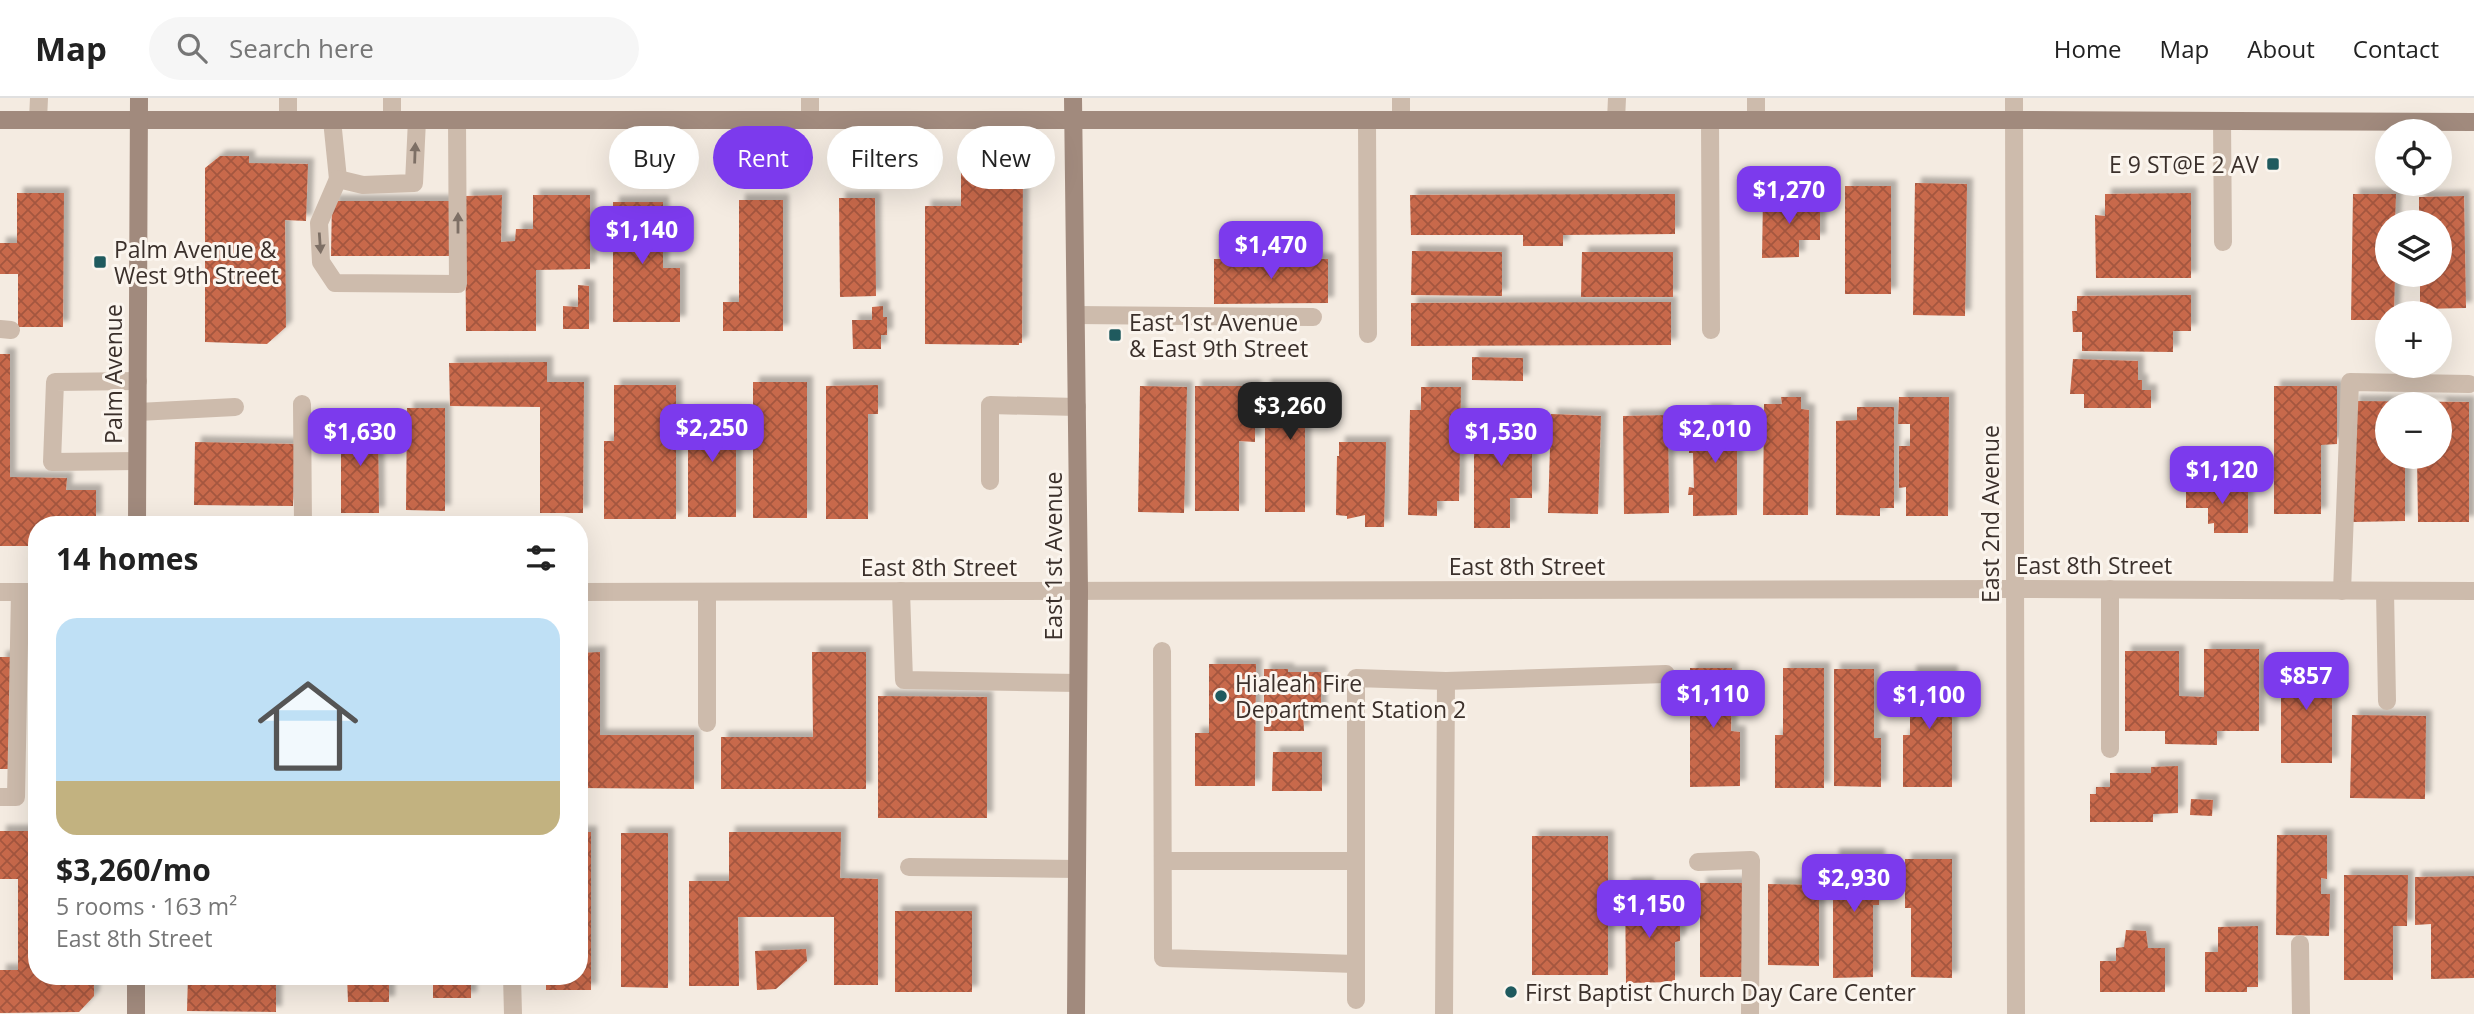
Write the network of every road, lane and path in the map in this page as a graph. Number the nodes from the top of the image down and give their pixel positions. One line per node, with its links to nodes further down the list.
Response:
1 (39, 98): 12 (street)
2 (139, 98): 13 (main road, Palm Avenue)
3 (288, 98): 14 (street)
4 (392, 98): 16 (street)
5 (810, 98): 19 (street)
6 (1073, 98): 20 (main road, East 1st Avenue)
7 (1401, 98): 22 (street)
8 (1616, 98): 23 (street)
9 (1756, 98): 25 (street)
10 (2014, 98): 26 (street, East 2nd Avenue)
11 (0, 120): 12 (main road)
12 (38, 120): 13 (main road)
13 (139, 120): 14 (main road); 35 (main road, Palm Avenue)
14 (288, 120): 15 (main road)
15 (332, 120): 16 (main road); 29 (street)
16 (392, 120): 17 (main road)
17 (417, 120): 18 (main road); 29 (street, one-way to 17)
18 (457, 120): 19 (main road); 29 (street, one-way to 18)
19 (810, 120): 20 (main road)
20 (1073, 120): 21 (main road); 31 (main road, East 1st Avenue)
21 (1367, 120): 22 (main road); 34 (street)
22 (1401, 120): 23 (main road)
23 (1616, 120): 24 (main road)
24 (1710, 120): 25 (main road); 33 (street)
25 (1756, 120): 26 (main road)
26 (2014, 120): 27 (main road); 45 (street, East 2nd Avenue)
27 (2222, 121): 28 (main road); 30 (street)
28 (2474, 122)
29 (338, 179)
30 (2223, 242)
31 (1076, 315): 32 (street); 39 (main road, East 1st Avenue)
32 (1312, 317)
33 (1711, 330)
34 (1368, 334)
35 (138, 381): 40 (main road, Palm Avenue); 41 (street)
36 (2469, 384): 49 (street)
37 (302, 404): 44 (street)
38 (234, 407): 40 (street)
39 (1077, 407): 42 (street); 48 (main road, East 1st Avenue)
40 (138, 412): 41 (main road, Palm Avenue)
41 (137, 461): 43 (main road, Palm Avenue)
42 (990, 481)
43 (137, 516)
44 (303, 516)
45 (2014, 589): 46 (street, East 8th Street); 48 (street, East 8th Street); 79 (street, East 2nd Avenue)
46 (2110, 590): 49 (street, East 8th Street); 62 (street)
47 (901, 591): 48 (street, East 8th Street); 55 (street, East 8th Street); 59 (street)
48 (1079, 591): 59 (main road, East 1st Avenue)
49 (2342, 591): 50 (street, East 8th Street)
50 (2385, 591): 51 (street, East 8th Street); 60 (street)
51 (2474, 591)
52 (0, 592): 53 (street)
53 (28, 592): 63 (street)
54 (588, 592): 55 (street, East 8th Street)
55 (707, 592): 61 (street)
56 (1163, 652): 64 (street)
57 (1666, 674): 58 (street)
58 (1446, 681): 65 (street); 77 (street)
59 (1078, 683): 68 (main road, East 1st Avenue)
60 (2387, 701)
61 (707, 723)
62 (2110, 749)
63 (0, 797)
64 (1163, 861): 65 (street); 70 (street)
65 (1356, 861): 70 (street)
66 (1698, 862): 78 (street)
67 (909, 867): 68 (street)
68 (1077, 869): 76 (main road, East 1st Avenue)
69 (2301, 944): 80 (street)
70 (1355, 964): 73 (street)
71 (136, 985): 74 (main road)
72 (512, 985): 75 (street)
73 (1356, 1000)
74 (136, 1014)
75 (513, 1014)
76 (1076, 1014)
77 (1444, 1014)
78 (1750, 1014)
79 (2016, 1014)
80 (2301, 1014)

